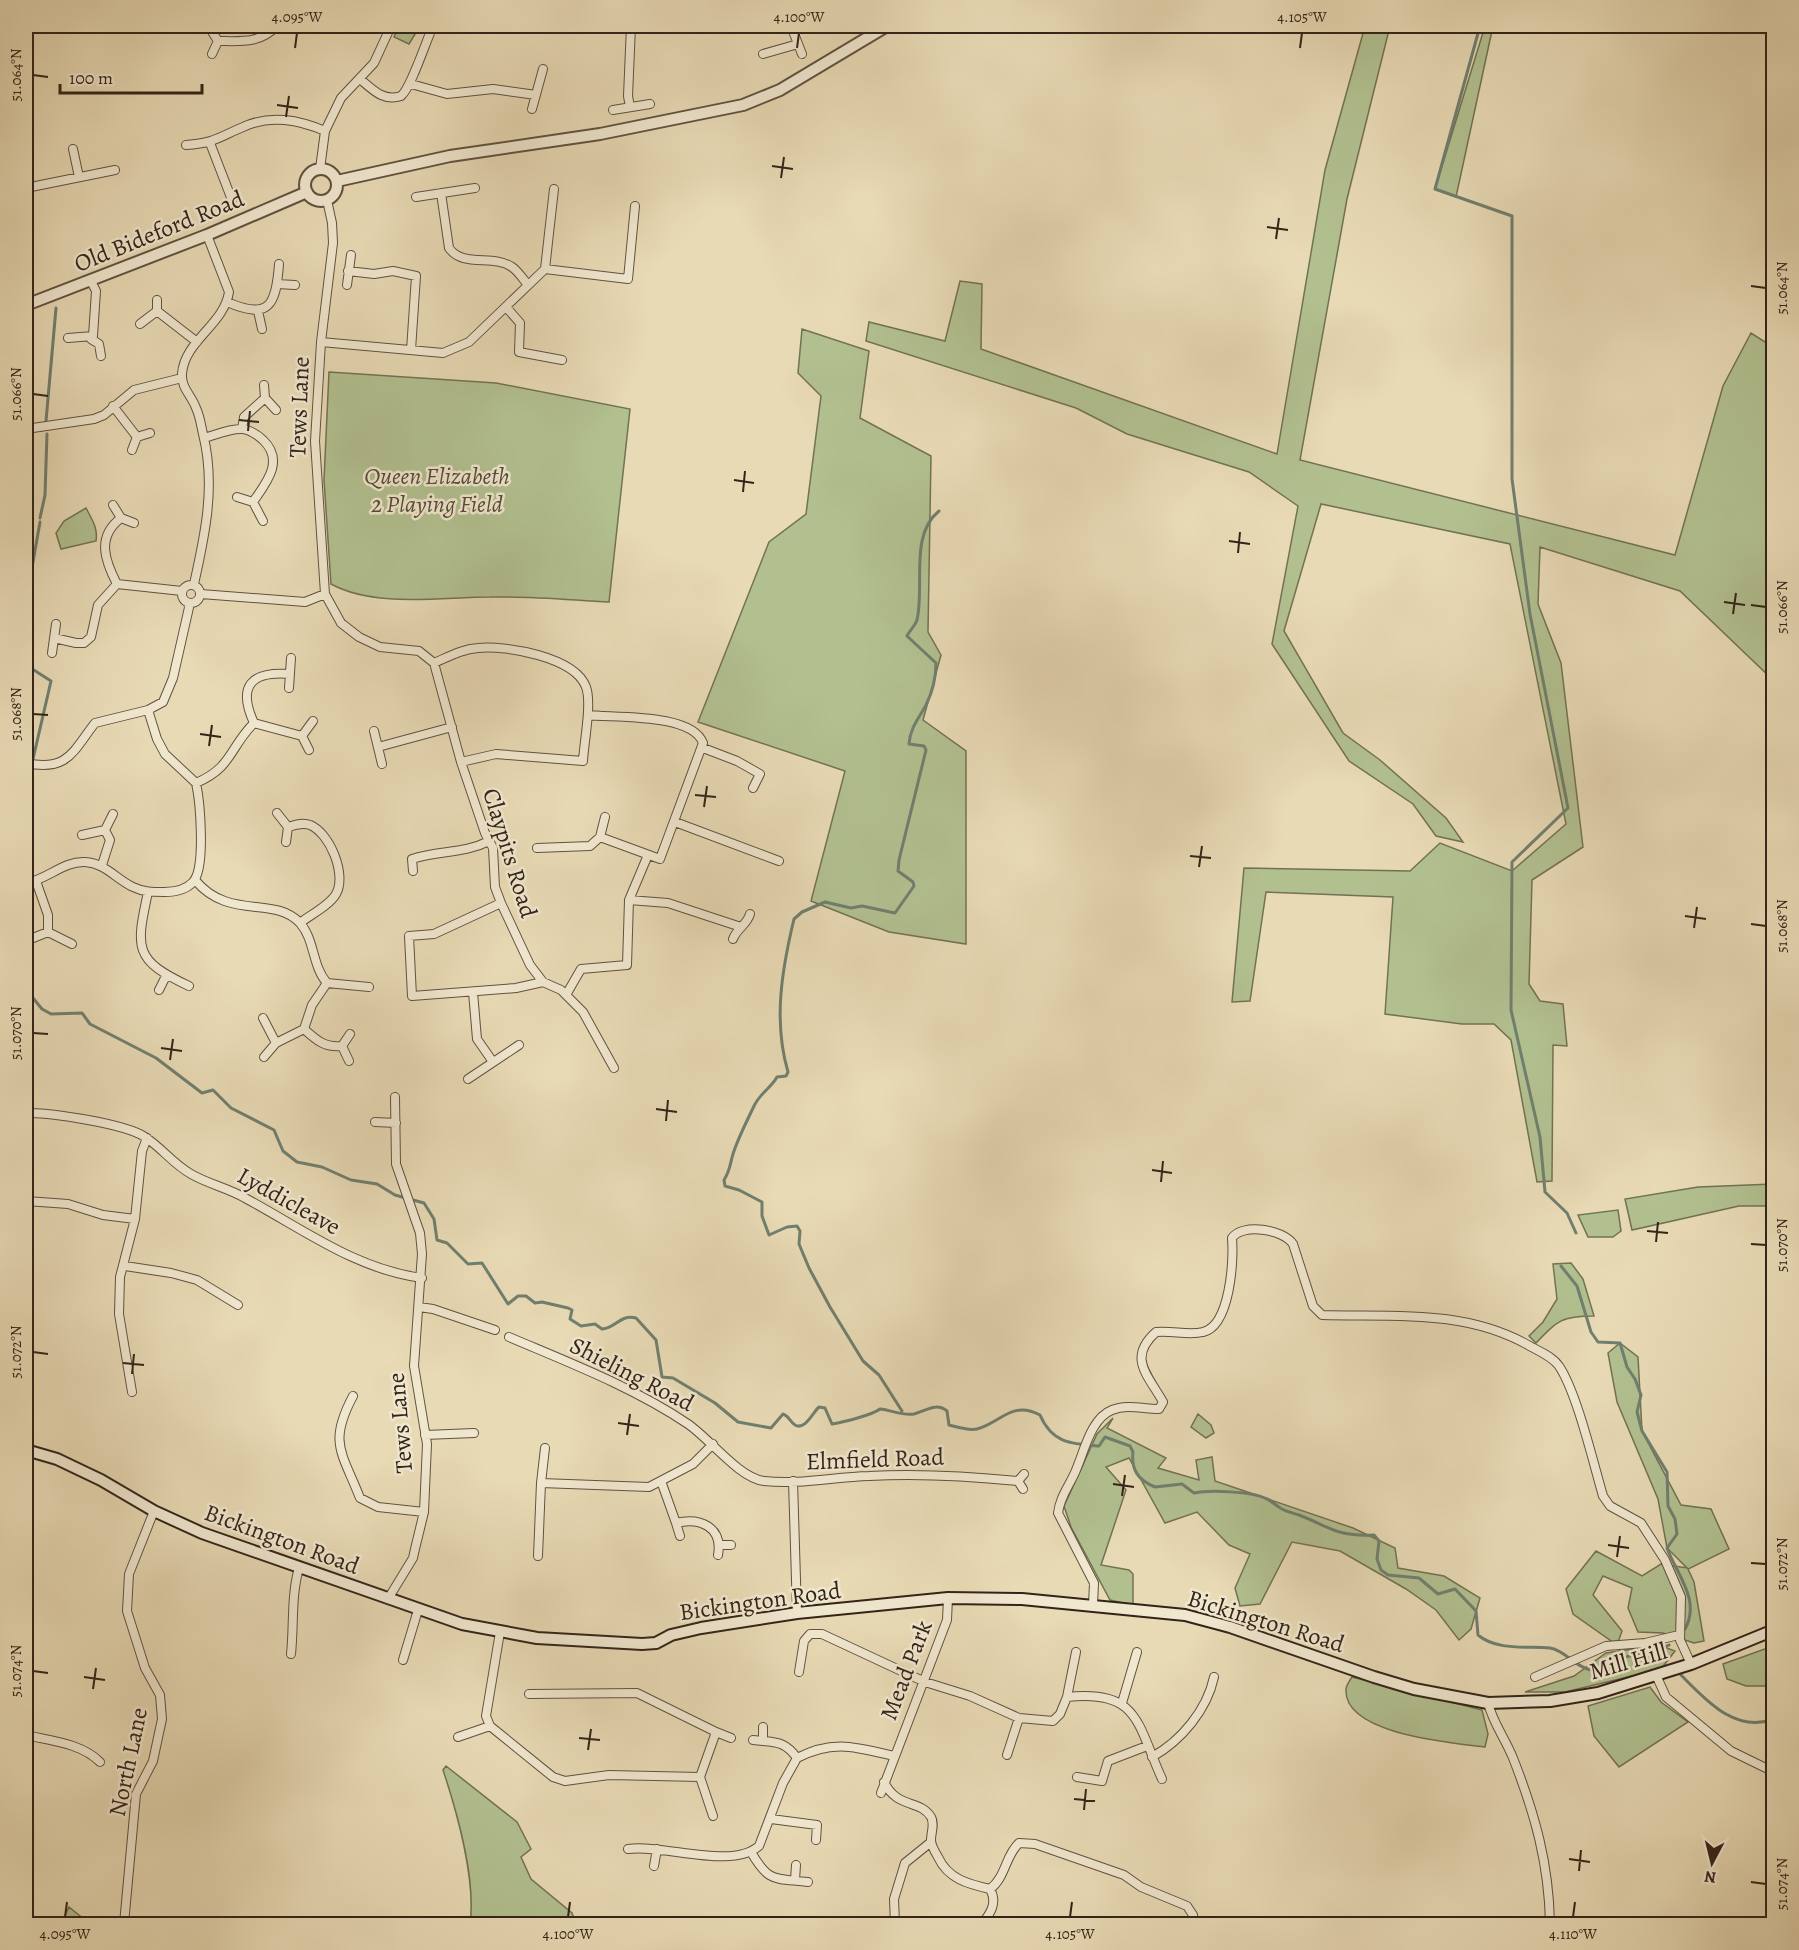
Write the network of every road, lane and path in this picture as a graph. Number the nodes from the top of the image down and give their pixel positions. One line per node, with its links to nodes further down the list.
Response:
1 (276, 26): 8 (street)
2 (390, 26): 14 (street)
3 (433, 26): 15 (street)
4 (631, 26): 18 (street)
5 (791, 26): 9 (street)
6 (887, 26): 28 (main road)
7 (211, 30): 8 (street)
8 (218, 41): 10 (street)
9 (798, 44): 11 (street); 12 (street)
10 (212, 54)
11 (763, 54)
12 (802, 54)
13 (543, 69): 16 (street)
14 (360, 78): 15 (street); 21 (street)
15 (411, 84): 16 (street)
16 (536, 95): 19 (street)
17 (650, 104): 18 (street)
18 (630, 107): 20 (street)
19 (532, 109)
20 (613, 110)
21 (325, 131): 22 (street); 25 (street)
22 (210, 143): 23 (street); 35 (street)
23 (186, 145)
24 (73, 149): 27 (street)
25 (320, 169): 28 (main road); 32 (main road)
26 (115, 170): 27 (street)
27 (79, 177): 29 (street)
28 (337, 181): 36 (main road)
29 (26, 188)
30 (475, 188): 33 (street)
31 (554, 189): 41 (street)
32 (306, 192): 36 (main road); 38 (main road, Old Bideford Road)
33 (441, 193): 34 (street); 47 (street)
34 (416, 197)
35 (232, 200)
36 (327, 201): 59 (street, Tews Lane)
37 (635, 206): 41 (street)
38 (207, 235): 43 (main road, Old Bideford Road); 49 (street)
39 (351, 255): 42 (street)
40 (279, 264): 44 (street)
41 (545, 269): 47 (street)
42 (348, 271): 46 (street); 60 (street)
43 (91, 281): 50 (main road, Old Bideford Road); 57 (street)
44 (277, 284): 45 (street); 53 (street)
45 (295, 285)
46 (346, 285)
47 (528, 285): 51 (street)
48 (157, 300): 52 (street)
49 (227, 302): 53 (street); 58 (street)
50 (26, 305)
51 (506, 307): 60 (street); 62 (street)
52 (157, 311): 54 (street); 58 (street)
53 (258, 311): 55 (street)
54 (140, 324)
55 (262, 329)
56 (69, 338): 57 (street)
57 (91, 339): 61 (street)
58 (197, 342): 63 (street)
59 (321, 342): 60 (street); 84 (street, Tews Lane)
60 (411, 350)
61 (101, 356)
62 (562, 360)
63 (182, 378): 66 (street); 72 (street)
64 (264, 386): 65 (street)
65 (265, 398): 67 (street); 69 (street)
66 (113, 406): 68 (street); 71 (street)
67 (276, 410)
68 (26, 429)
69 (242, 429): 72 (street); 75 (street)
70 (150, 433): 71 (street)
71 (137, 437): 73 (street)
72 (204, 438): 81 (street)
73 (132, 450)
74 (237, 497): 75 (street)
75 (253, 502): 78 (street)
76 (113, 505): 77 (street)
77 (121, 518): 79 (street); 80 (street)
78 (263, 520)
79 (134, 523)
80 (117, 584): 82 (street); 87 (street)
81 (194, 584): 82 (street); 83 (street)
82 (182, 591): 85 (street)
83 (201, 594): 84 (street); 85 (street)
84 (325, 594): 90 (street, Tews Lane)
85 (190, 603): 93 (street)
86 (56, 624): 87 (street)
87 (54, 638): 88 (street)
88 (52, 653)
89 (291, 658): 91 (street)
90 (434, 663): 94 (street); 97 (street, Claypits Road)
91 (290, 674): 92 (street); 96 (street)
92 (289, 688)
93 (148, 710): 104 (street); 106 (street)
94 (588, 715): 101 (street); 103 (street)
95 (313, 722): 99 (street)
96 (254, 723): 99 (street); 106 (street)
97 (452, 727): 100 (street); 103 (street, Claypits Road)
98 (374, 730): 100 (street)
99 (303, 736): 102 (street)
100 (378, 747): 105 (street)
101 (703, 748): 107 (street); 111 (street)
102 (309, 750)
103 (461, 762): 116 (street, Claypits Road)
104 (26, 763)
105 (382, 764)
106 (196, 783): 123 (street)
107 (753, 788)
108 (277, 813): 112 (street)
109 (113, 814): 113 (street)
110 (606, 817): 115 (street)
111 (675, 822): 119 (street); 120 (street)
112 (288, 827): 117 (street); 130 (street)
113 (105, 830): 114 (street); 121 (street)
114 (82, 835)
115 (600, 837): 118 (street); 119 (street)
116 (489, 841): 122 (street); 128 (street, Claypits Road)
117 (286, 842)
118 (537, 849)
119 (648, 855): 127 (street)
120 (779, 861)
121 (102, 865): 124 (street); 126 (street)
122 (413, 871)
123 (195, 880): 126 (street); 130 (street)
124 (36, 881): 125 (street); 132 (street)
125 (26, 883)
126 (148, 892): 136 (street)
127 (629, 900): 131 (street); 143 (street)
128 (501, 903): 137 (street, Claypits Road); 142 (street)
129 (750, 914): 131 (street)
130 (300, 923): 138 (street)
131 (741, 927): 134 (street)
132 (48, 932): 133 (street); 135 (street)
133 (33, 938)
134 (733, 939)
135 (72, 944)
136 (166, 976): 139 (street); 141 (street)
137 (543, 982): 142 (street); 143 (street, Claypits Road)
138 (327, 983): 140 (street); 145 (street)
139 (189, 986)
140 (369, 987)
141 (159, 990)
142 (473, 992): 152 (street)
143 (566, 995): 153 (street, Claypits Road)
144 (263, 1018): 147 (street)
145 (304, 1029): 147 (street); 149 (street)
146 (350, 1034): 149 (street)
147 (276, 1043): 150 (street)
148 (519, 1045): 152 (street)
149 (342, 1046): 151 (street)
150 (264, 1057)
151 (349, 1061)
152 (493, 1062): 154 (street)
153 (614, 1068)
154 (468, 1079)
155 (395, 1096): 158 (street, Tews Lane)
156 (26, 1113): 159 (street, Lyddicleave)
157 (375, 1122): 158 (street)
158 (396, 1123): 163 (street, Tews Lane)
159 (147, 1138): 161 (street); 163 (street, Lyddicleave)
160 (26, 1201): 161 (street)
161 (135, 1219): 162 (street)
162 (125, 1266): 164 (street); 168 (street)
163 (422, 1278): 165 (street, Tews Lane)
164 (238, 1305)
165 (419, 1307): 166 (street); 171 (street, Tews Lane)
166 (495, 1330)
167 (509, 1337): 172 (street, Shieling Road)
168 (132, 1392)
169 (353, 1396): 180 (street)
170 (474, 1433): 171 (street)
171 (425, 1435): 180 (street, Tews Lane)
172 (712, 1444): 176 (street); 177 (street, Shieling Road)
173 (545, 1448): 178 (street)
174 (26, 1450): 179 (main road, Bickington Road)
175 (1024, 1474): 177 (street, Elmfield Road)
176 (661, 1481): 178 (street); 181 (street)
177 (793, 1481): 192 (street, Elmfield Road)
178 (541, 1483): 186 (street)
179 (154, 1511): 187 (main road, Bickington Road); 243 (street, North Lane)
180 (424, 1512): 189 (street, Tews Lane)
181 (676, 1523): 182 (street); 183 (street)
182 (680, 1536)
183 (720, 1545): 184 (street); 185 (street)
184 (731, 1545)
185 (718, 1555)
186 (538, 1556)
187 (299, 1568): 189 (main road, Bickington Road); 198 (street)
188 (948, 1598): 190 (main road, Bickington Road); 192 (main road, Bickington Road); 205 (street, Mead Park)
189 (388, 1599): 191 (main road, Bickington Road)
190 (1093, 1605): 195 (street); 209 (main road, Bickington Road)
191 (418, 1610): 194 (main road, Bickington Road); 199 (street)
192 (797, 1613): 194 (main road, Bickington Road)
193 (1773, 1630): 200 (main road, Mill Hill)
194 (500, 1632): 211 (street)
195 (1679, 1635): 200 (street); 204 (street)
196 (1076, 1652): 207 (street)
197 (1137, 1652): 208 (street)
198 (291, 1654)
199 (403, 1660)
200 (1691, 1664): 202 (main road, Mill Hill)
201 (799, 1672): 205 (street)
202 (1656, 1675): 209 (main road, Mill Hill); 225 (street)
203 (1214, 1677): 222 (street)
204 (1535, 1677)
205 (925, 1682): 210 (street); 221 (street, Mead Park)
206 (529, 1694): 213 (street)
207 (1066, 1697): 208 (street); 210 (street)
208 (1122, 1703): 219 (street)
209 (1488, 1703): 247 (street)
210 (1019, 1718): 220 (street)
211 (490, 1726): 215 (street); 226 (street)
212 (764, 1727): 218 (street)
213 (716, 1732): 216 (street); 226 (street)
214 (26, 1735): 224 (street)
215 (458, 1737)
216 (731, 1738)
217 (753, 1740): 218 (street)
218 (763, 1741): 223 (street)
219 (1147, 1746): 222 (street); 227 (street)
220 (1007, 1755)
221 (894, 1756): 223 (street, Mead Park); 229 (street, Mead Park)
222 (1152, 1756): 228 (street)
223 (797, 1758): 232 (street)
224 (100, 1762)
225 (1773, 1772)
226 (700, 1777): 231 (street)
227 (1077, 1777)
228 (1162, 1779)
229 (884, 1782): 230 (street, Mead Park); 234 (street)
230 (880, 1793)
231 (713, 1816)
232 (771, 1819): 233 (street); 237 (street)
233 (816, 1840)
234 (931, 1842): 242 (street); 244 (street)
235 (657, 1849): 236 (street); 237 (street); 239 (street)
236 (628, 1850)
237 (751, 1852): 240 (street)
238 (796, 1864): 240 (street)
239 (654, 1866)
240 (795, 1880): 241 (street)
241 (808, 1882)
242 (990, 1889): 245 (street); 246 (street)
243 (124, 1924)
244 (895, 1924)
245 (982, 1924)
246 (1194, 1924)
247 (1550, 1924)

